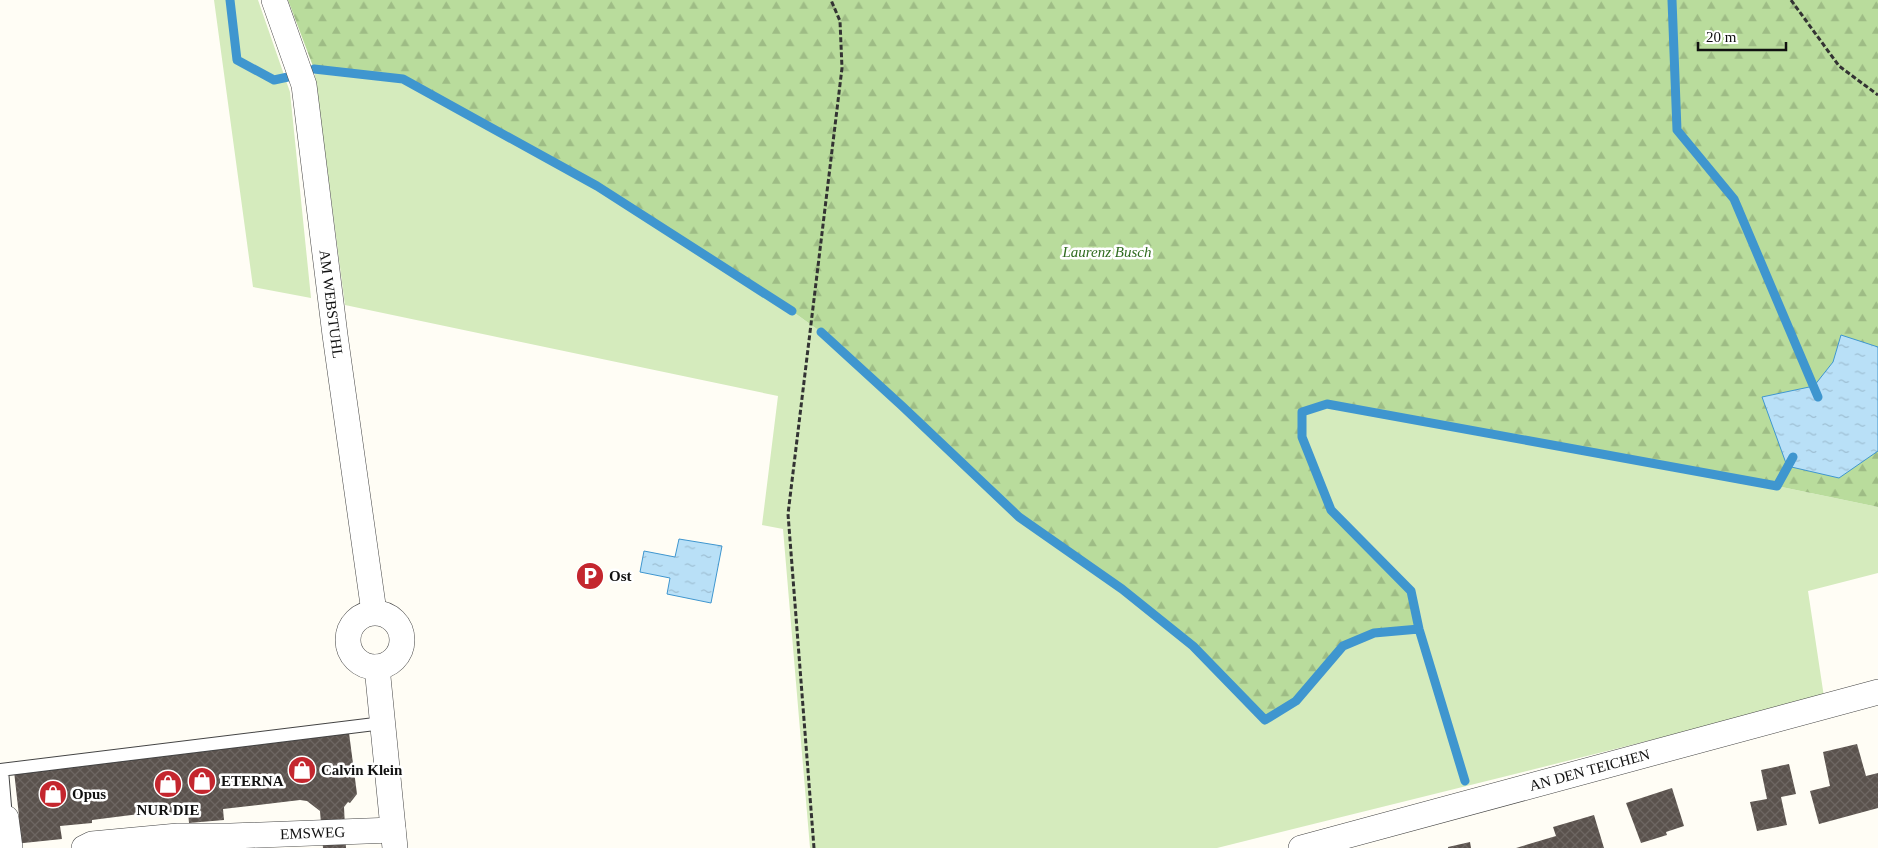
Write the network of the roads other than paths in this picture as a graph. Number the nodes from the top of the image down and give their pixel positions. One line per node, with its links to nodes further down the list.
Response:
1 (274, 0): 2 (street, AM WEBSTUHL)
2 (374, 612): 3 (street); 3 (street)
3 (377, 667): 5 (street)
4 (1878, 692): 12 (street, AN DEN TEICHEN)
5 (383, 723): 6 (lane); 8 (street)
6 (1, 770): 7 (lane)
7 (6, 818): 10 (street)
8 (394, 839): 9 (street, EMSWEG)
9 (232, 842): 11 (street, EMSWEG)
10 (10, 848)
11 (84, 848)
12 (1301, 848)

